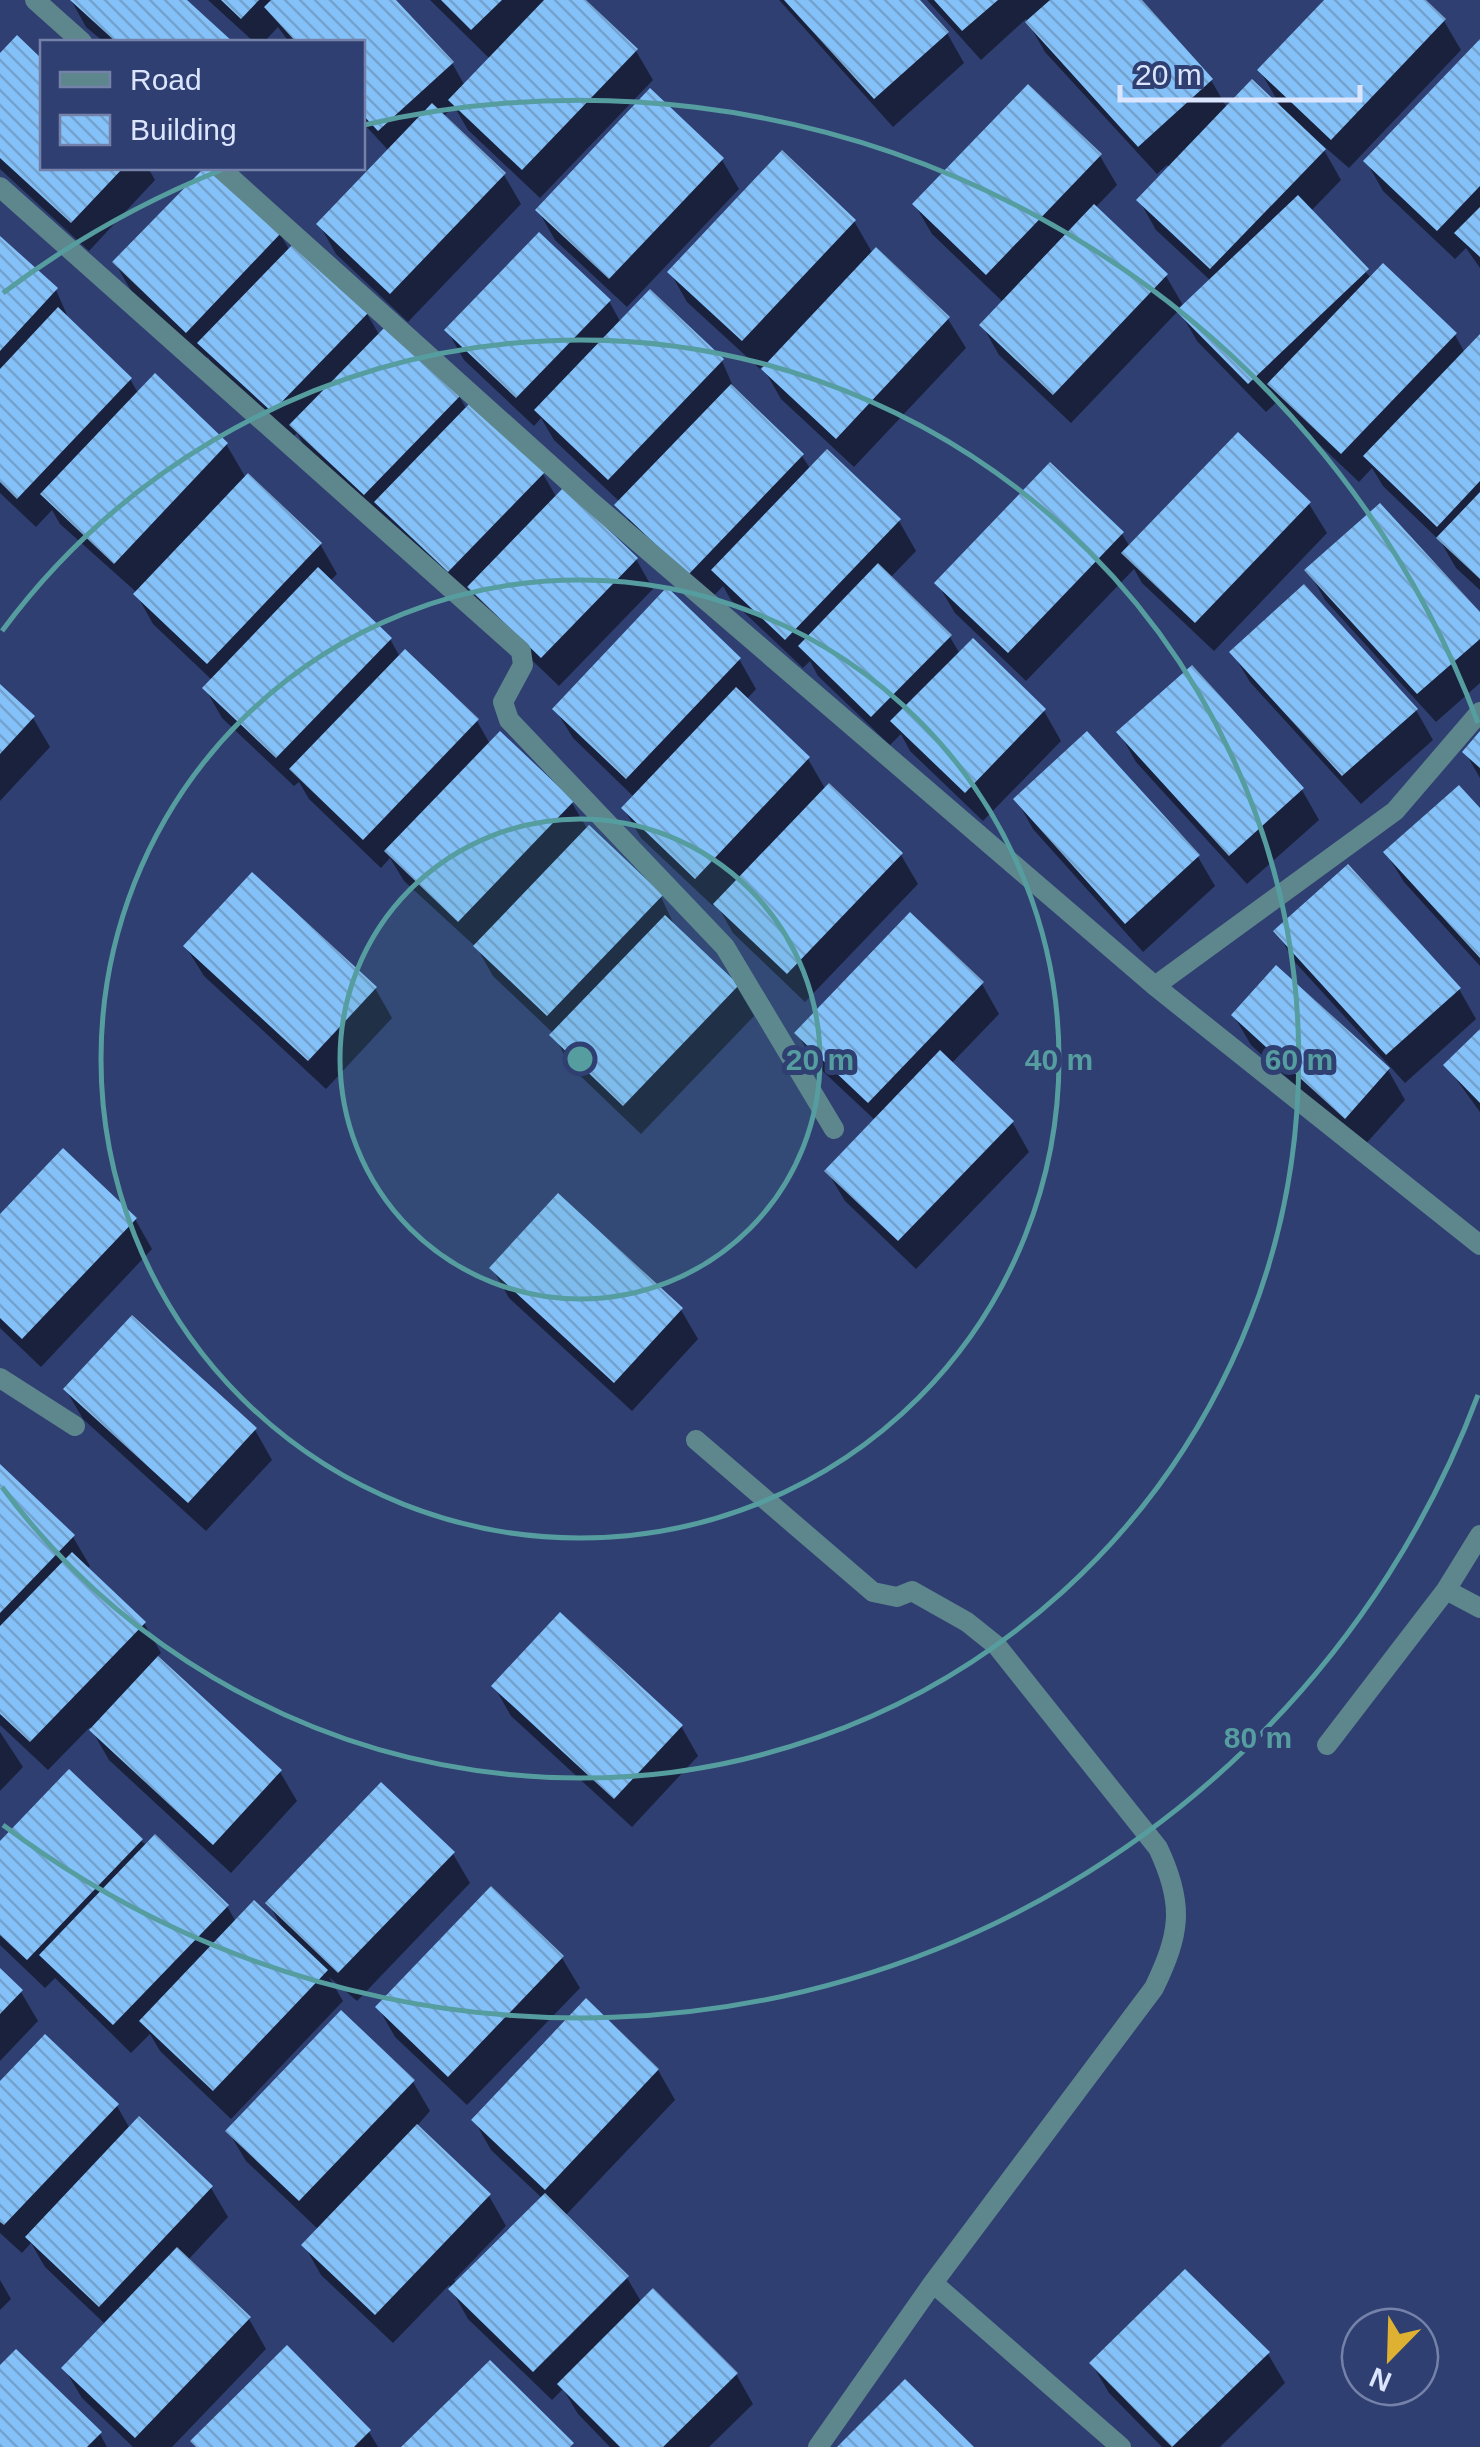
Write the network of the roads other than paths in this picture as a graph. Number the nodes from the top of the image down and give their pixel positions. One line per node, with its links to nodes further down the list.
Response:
1 (34, 0): 2 (street)
2 (80, 40)
3 (222, 170): 6 (street)
4 (0, 186): 7 (street)
5 (1480, 712): 6 (street)
6 (1155, 986): 8 (street)
7 (834, 1129)
8 (1480, 1246)
9 (0, 1378): 10 (street)
10 (75, 1426)
11 (696, 1440): 16 (street)
12 (1480, 1535): 13 (street)
13 (1446, 1590): 14 (street); 15 (street)
14 (1480, 1608)
15 (1328, 1744)
16 (933, 2283): 17 (street); 18 (street)
17 (818, 2447)
18 (1121, 2447)

